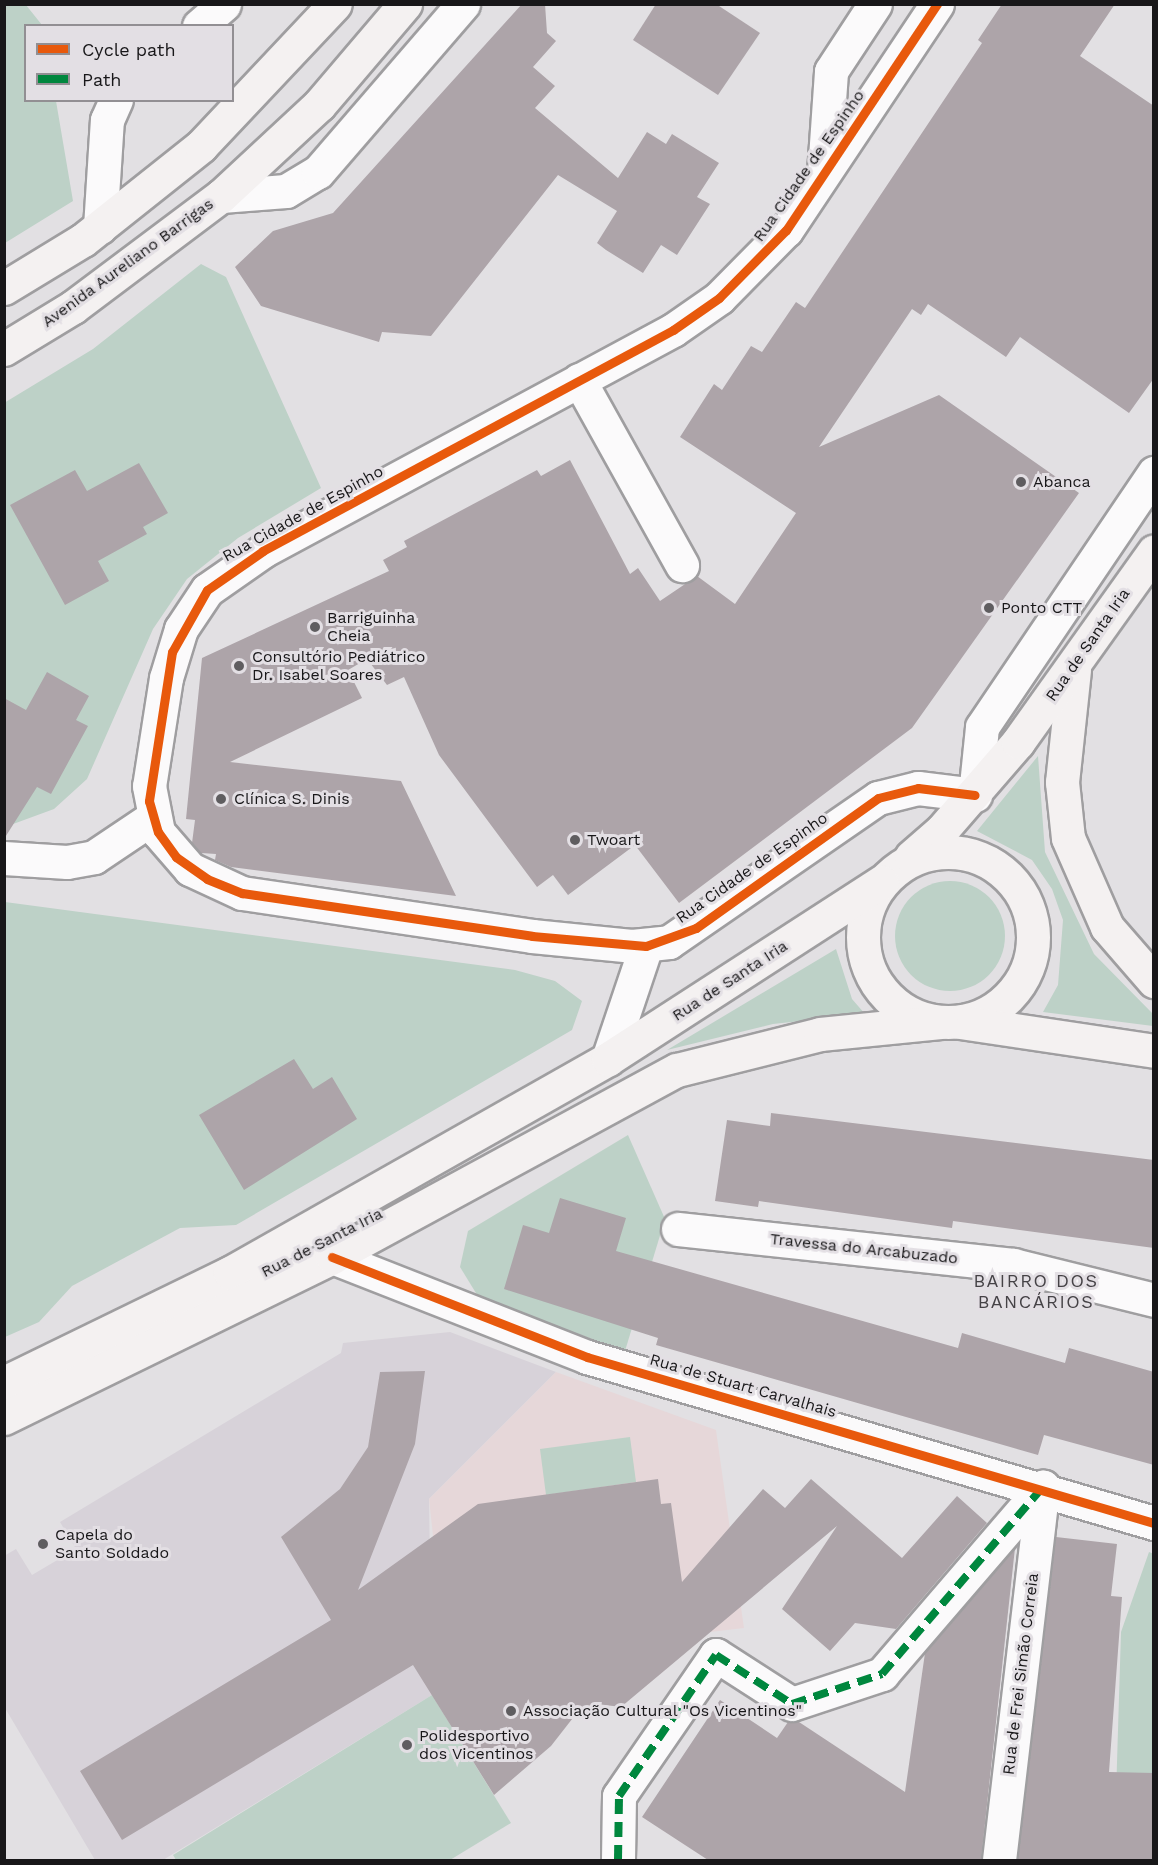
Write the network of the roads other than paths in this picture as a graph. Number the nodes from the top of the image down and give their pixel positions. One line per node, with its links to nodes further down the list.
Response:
1 (224, 4): 7 (street)
2 (335, 4): 11 (main road)
3 (405, 4): 10 (main road, Avenida Aureliano Barrigas)
4 (463, 4): 10 (street, Avenida Aureliano Barrigas)
5 (875, 4): 9 (street, Rua Cidade de Espinho)
6 (937, 4): 9 (street, Rua Cidade de Espinho)
7 (201, 24)
8 (115, 102): 11 (street)
9 (824, 173): 14 (street, Rua Cidade de Espinho)
10 (221, 196): 13 (main road, Avenida Aureliano Barrigas)
11 (100, 227): 12 (main road)
12 (4, 288)
13 (4, 349)
14 (579, 380): 17 (street); 20 (street, Rua Cidade de Espinho)
15 (1154, 473): 19 (street)
16 (1154, 551): 18 (main road, Rua de Santa Iria)
17 (682, 565)
18 (1075, 666): 19 (main road, Rua de Santa Iria); 24 (main road)
19 (975, 795): 22 (main road, Rua de Santa Iria); 23 (street, Rua Cidade de Espinho)
20 (152, 818): 21 (street); 23 (street, Rua Cidade de Espinho)
21 (4, 858)
22 (890, 875): 25 (main road); 25 (main road); 27 (main road, Rua de Santa Iria)
23 (646, 946): 27 (street)
24 (1154, 981)
25 (950, 1022): 26 (main road); 29 (main road, Rua de Santa Iria)
26 (1154, 1051)
27 (608, 1059): 31 (main road, Rua de Santa Iria)
28 (678, 1229): 30 (street, Travessa do Arcabuzado)
29 (332, 1257): 32 (main road, Rua de Santa Iria); 34 (street, Rua de Stuart Carvalhais)
30 (1154, 1300)
31 (4, 1383)
32 (16, 1412): 33 (street)
33 (4, 1437)
34 (1043, 1486): 35 (street, Rua de Stuart Carvalhais); 36 (street); 37 (street, Rua de Frei Simão Correia)
35 (1154, 1523)
36 (618, 1860)
37 (999, 1860)

